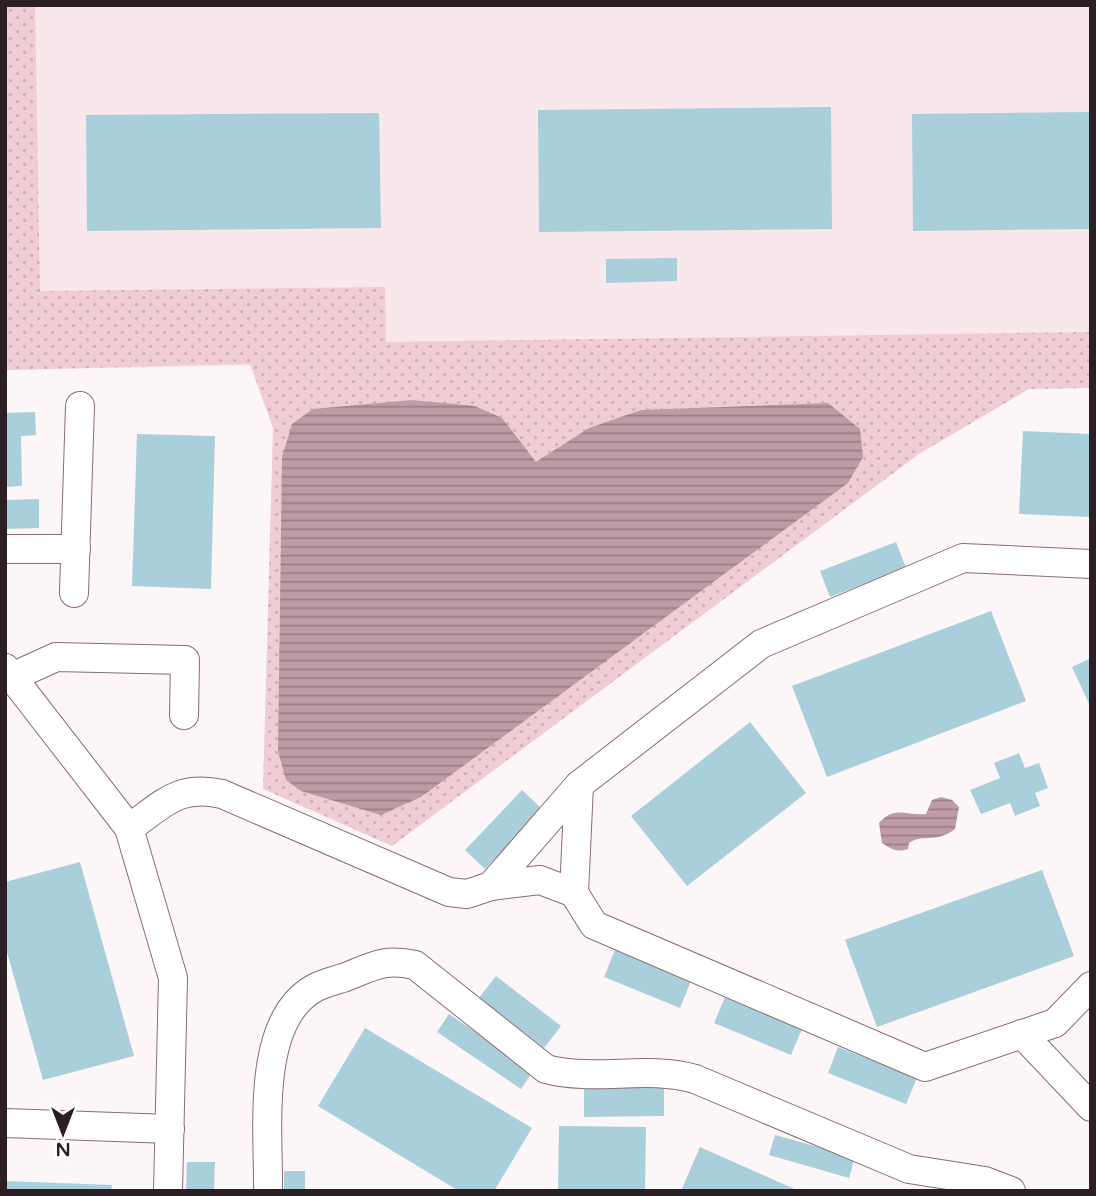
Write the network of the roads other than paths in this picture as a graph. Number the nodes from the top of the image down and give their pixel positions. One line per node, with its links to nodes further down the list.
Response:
1 (80, 405): 2 (lane)
2 (76, 548): 3 (lane); 5 (lane)
3 (5, 549)
4 (1091, 564): 8 (lane)
5 (74, 593)
6 (8, 673): 7 (lane); 9 (lane)
7 (184, 715)
8 (579, 785): 10 (lane); 11 (lane)
9 (129, 828): 10 (lane); 16 (lane)
10 (491, 886): 11 (lane)
11 (574, 893): 13 (lane)
12 (1091, 986): 13 (lane)
13 (1022, 1034): 14 (lane)
14 (1091, 1107)
15 (5, 1123): 16 (lane)
16 (170, 1129): 18 (lane)
17 (946, 1184): 19 (lane); 20 (lane)
18 (168, 1191)
19 (268, 1191)
20 (1011, 1191)

